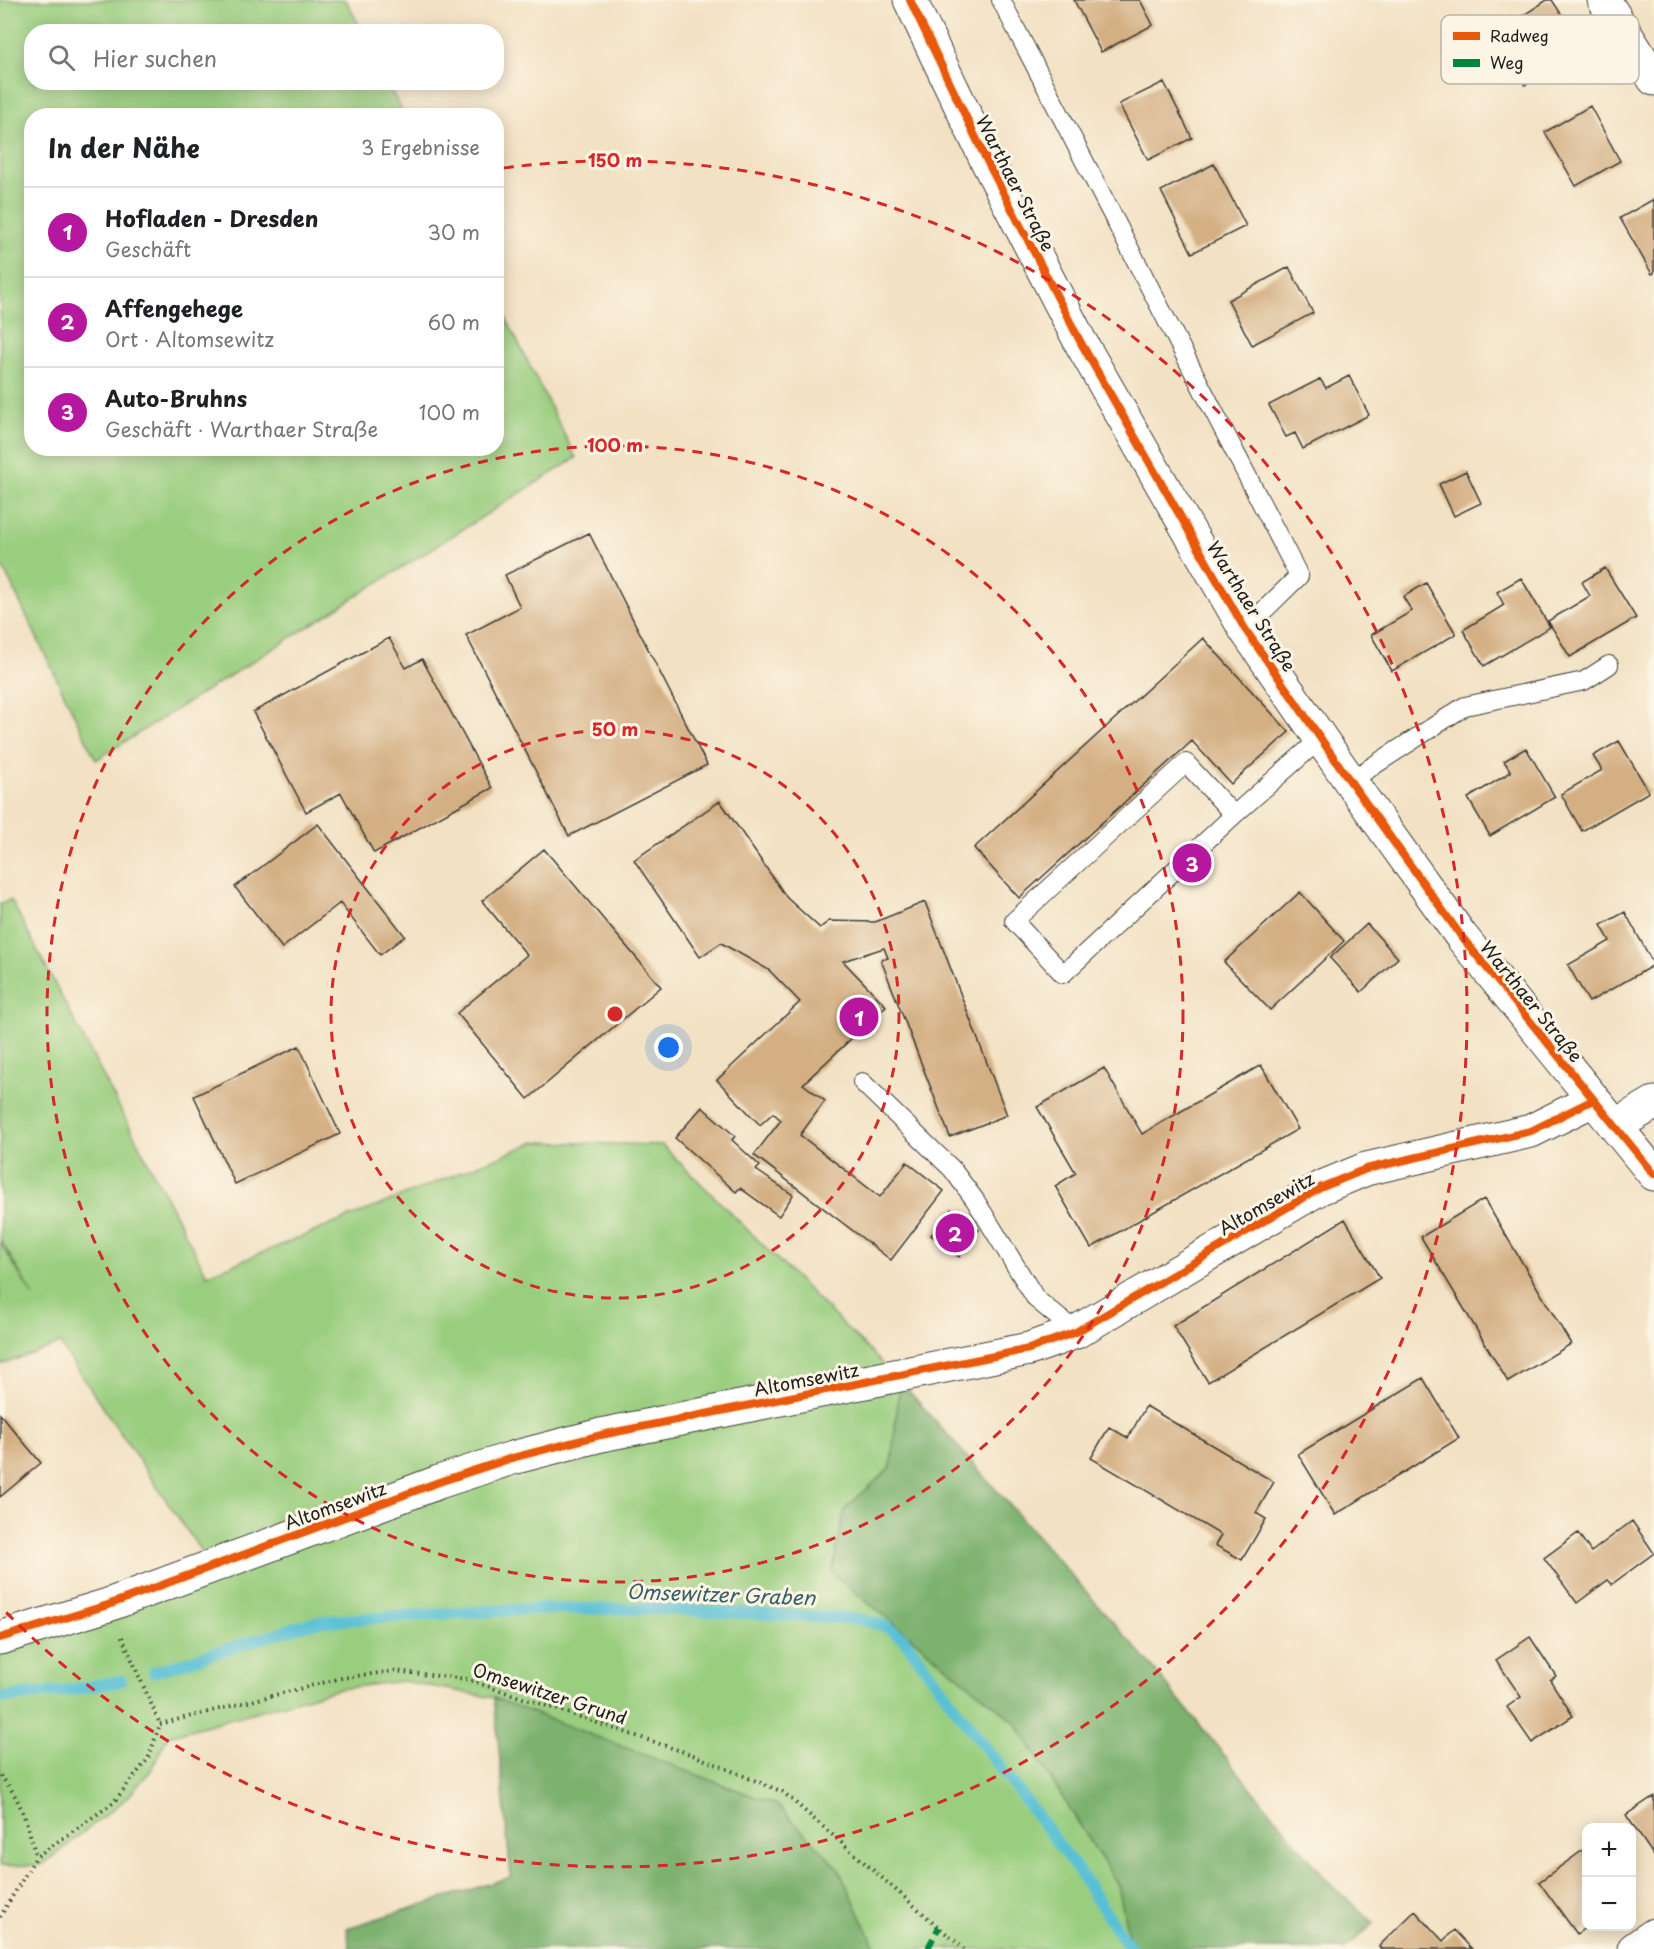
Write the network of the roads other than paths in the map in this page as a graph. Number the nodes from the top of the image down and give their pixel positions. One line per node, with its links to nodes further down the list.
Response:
1 (910, 0): 7 (street, Warthaer Straße)
2 (1001, 0): 7 (lane, Warthaer Straße)
3 (1604, 0): 4 (street)
4 (1613, 15)
5 (1639, 55): 6 (street)
6 (1654, 79)
7 (1245, 629): 9 (street, Warthaer Straße)
8 (1609, 665): 10 (lane)
9 (1320, 739): 10 (street, Warthaer Straße); 11 (lane)
10 (1350, 781): 13 (street, Warthaer Straße)
11 (1234, 815): 11 (lane)
12 (862, 1082): 17 (lane)
13 (1593, 1100): 15 (street, Warthaer Straße); 17 (street, Altomsewitz)
14 (1654, 1103): 15 (street)
15 (1615, 1126): 16 (street, Warthaer Straße)
16 (1654, 1174)
17 (1076, 1332): 18 (street, Altomsewitz)
18 (0, 1638)
19 (1654, 1935): 20 (street)
20 (1634, 1949)

